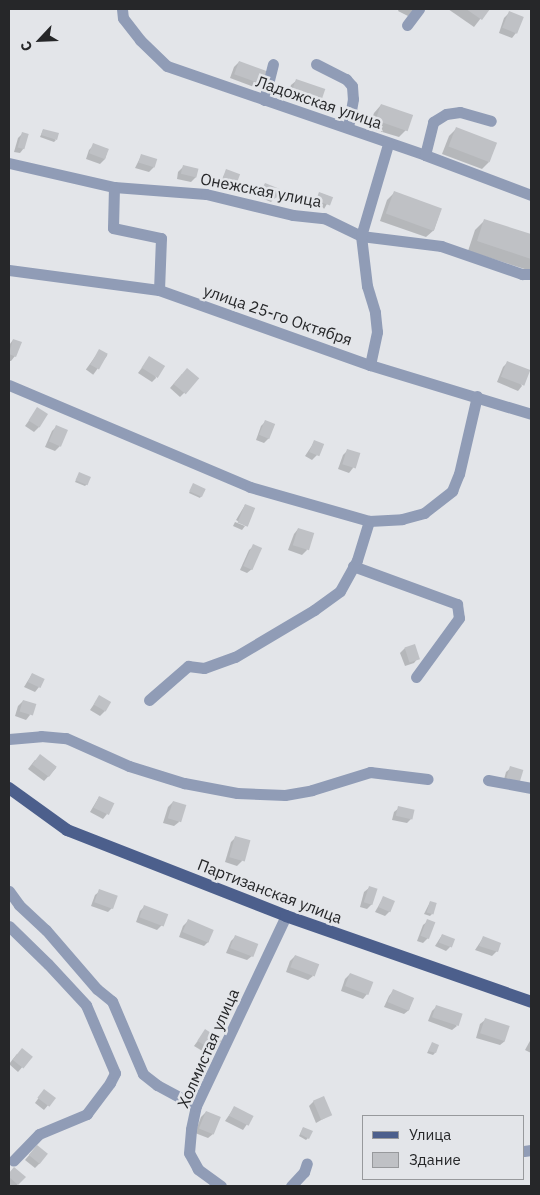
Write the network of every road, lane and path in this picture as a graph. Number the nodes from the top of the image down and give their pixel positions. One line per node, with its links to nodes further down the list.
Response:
1 (122, 9): 6 (street, Ладожская улица)
2 (419, 9): 3 (street)
3 (408, 25)
4 (274, 64): 6 (street)
5 (316, 64): 8 (street)
6 (264, 100): 8 (street, Ладожская улица)
7 (491, 121): 10 (street)
8 (348, 128): 9 (street, Ладожская улица)
9 (388, 144): 10 (street, Ладожская улица); 14 (street)
10 (425, 155): 13 (street, Ладожская улица)
11 (9, 163): 12 (street, Онежская улица)
12 (114, 187): 14 (street, Онежская улица); 17 (street)
13 (531, 195)
14 (361, 236): 16 (street, Онежская улица); 18 (street)
15 (9, 270): 17 (street, улица 25-го Октября)
16 (531, 274)
17 (159, 290): 18 (street, улица 25-го Октября)
18 (370, 364): 20 (street, улица 25-го Октября)
19 (9, 385): 22 (street)
20 (477, 396): 21 (street, улица 25-го Октября); 22 (street)
21 (531, 414)
22 (369, 521): 23 (street)
23 (354, 566): 24 (street); 25 (street)
24 (416, 677)
25 (149, 700)
26 (9, 740): 27 (street)
27 (428, 779)
28 (488, 780): 30 (street)
29 (9, 788): 32 (main road, Партизанская улица)
30 (531, 788)
31 (9, 891): 35 (street)
32 (286, 916): 34 (main road, Партизанская улица); 35 (street, Холмистая улица)
33 (9, 926): 36 (street)
34 (531, 1002)
35 (196, 1106): 38 (street, Холмистая улица)
36 (13, 1161)
37 (307, 1163): 39 (street)
38 (221, 1186)
39 (291, 1186)

